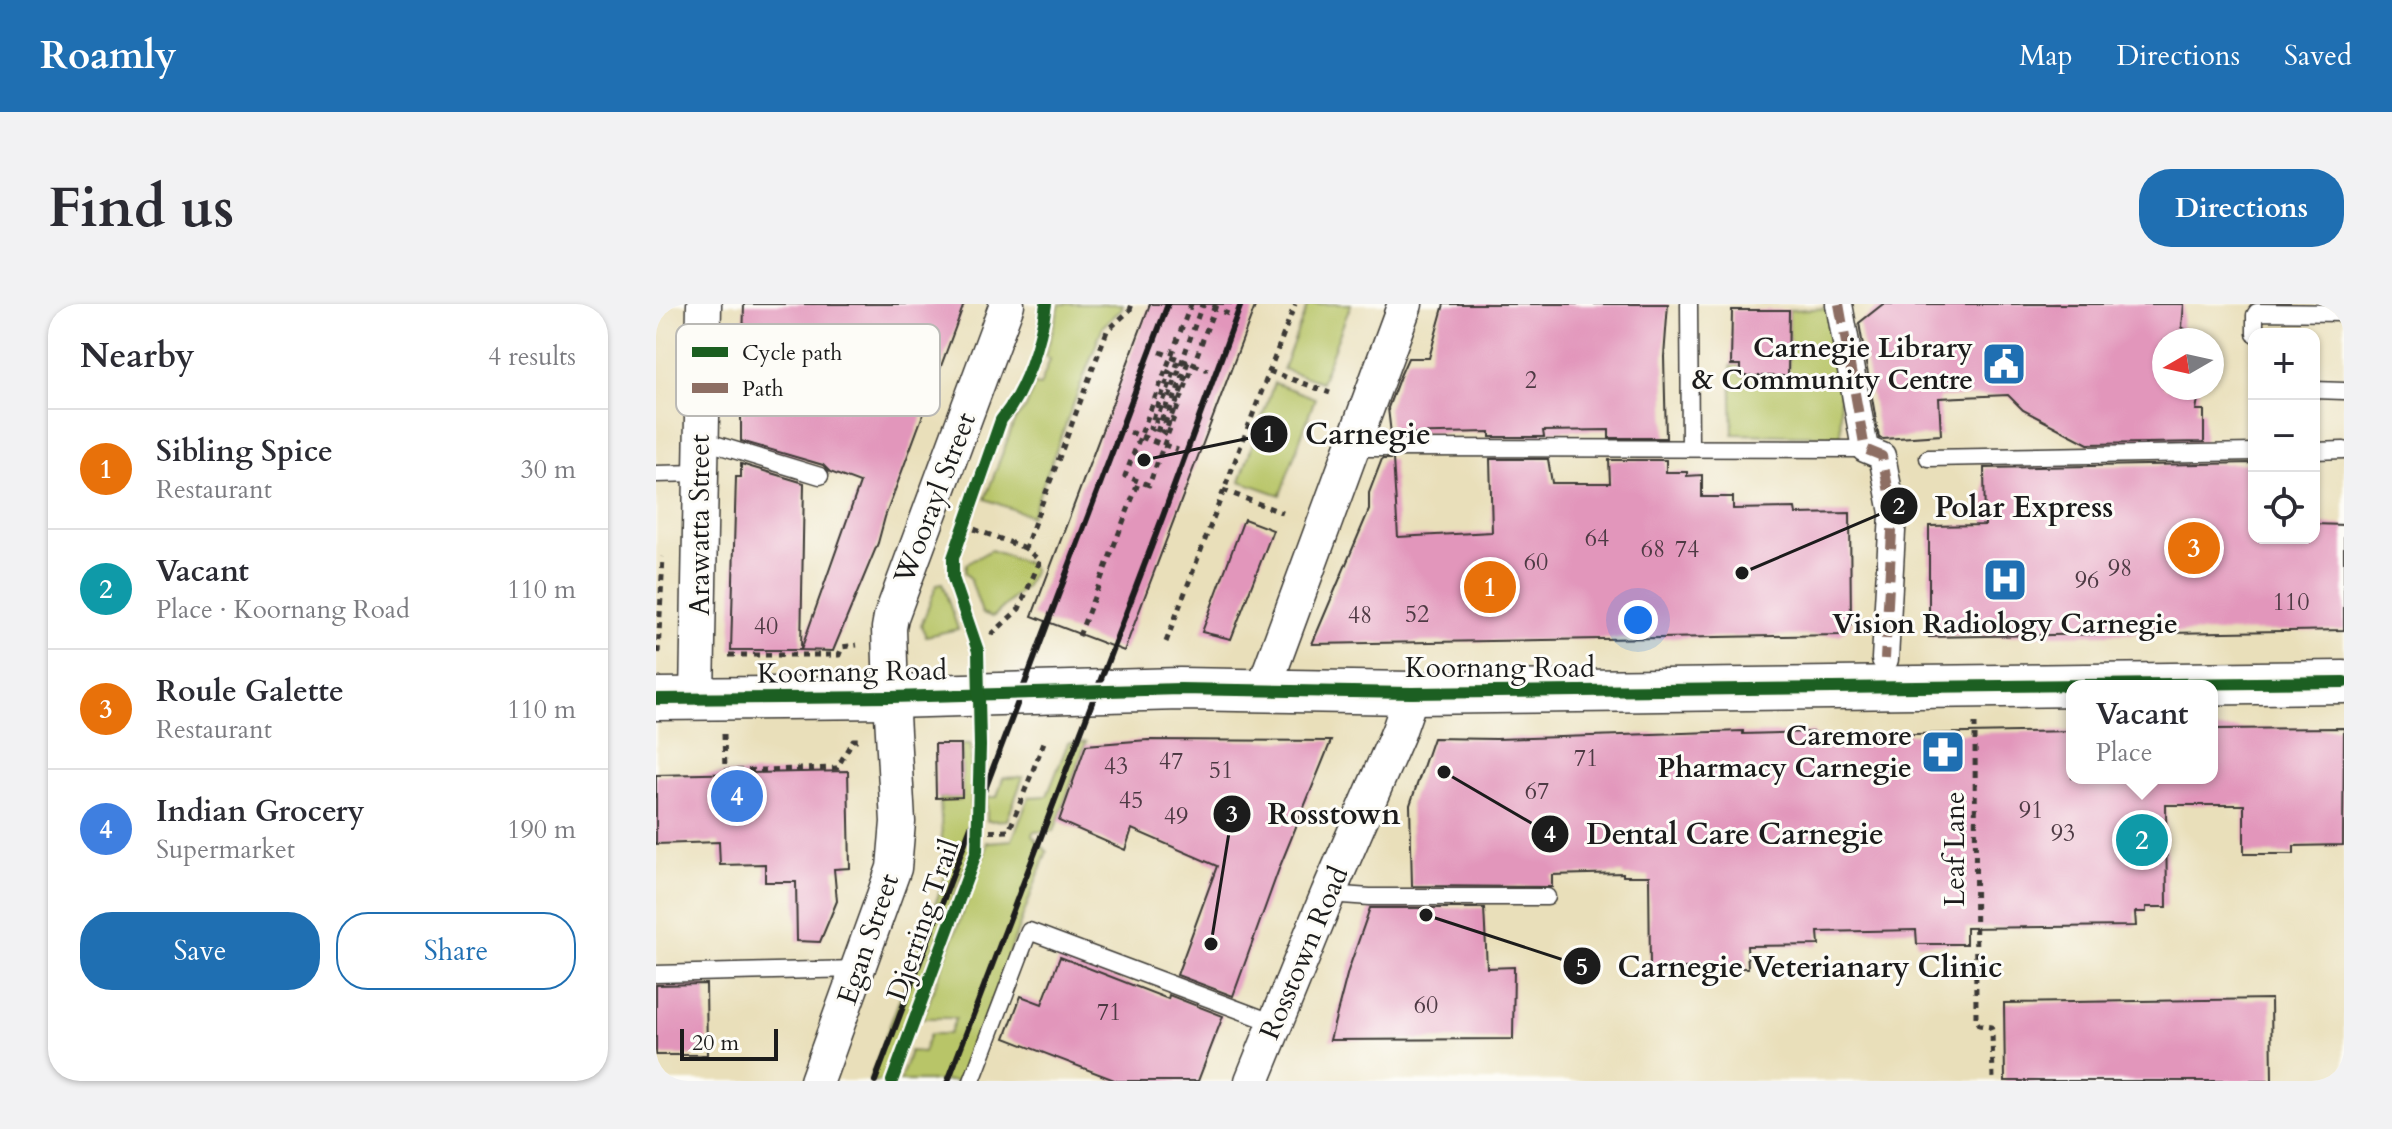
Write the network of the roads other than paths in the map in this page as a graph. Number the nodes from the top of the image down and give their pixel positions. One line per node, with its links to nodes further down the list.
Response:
1 (704, 304): 7 (street, Arawatta Street)
2 (1007, 304): 28 (street, Woorayl Street)
3 (1405, 304): 13 (street)
4 (1689, 304): 12 (lane)
5 (1839, 304): 14 (street)
6 (2344, 313): 8 (lane)
7 (703, 324)
8 (2255, 328)
9 (2320, 390): 10 (lane)
10 (2344, 391)
11 (701, 416): 18 (street, Arawatta Street)
12 (1690, 447): 13 (lane); 14 (lane)
13 (1353, 448): 26 (street)
14 (1865, 449): 22 (street)
15 (2344, 450): 16 (lane)
16 (2320, 451)
17 (2248, 452): 19 (lane)
18 (700, 457): 20 (lane); 21 (lane); 29 (street, Arawatta Street)
19 (1928, 458)
20 (656, 474)
21 (820, 476)
22 (1885, 659)
23 (2344, 682): 24 (street, Koornang Road)
24 (2218, 683)
25 (2066, 685): 27 (street, Koornang Road)
26 (1263, 690): 27 (street, Koornang Road); 28 (street, Koornang Road)
27 (1412, 693): 31 (street, Rosstown Road)
28 (891, 697): 29 (street, Koornang Road); 33 (street, Egan Street)
29 (697, 698): 30 (street, Koornang Road)
30 (656, 699)
31 (1328, 894): 32 (lane); 35 (street, Rosstown Road)
32 (1547, 897)
33 (858, 969): 34 (lane); 36 (street, Egan Street)
34 (656, 974)
35 (1274, 1023): 37 (lane); 38 (street, Rosstown Road)
36 (817, 1081)
37 (972, 1081)
38 (1252, 1081)

